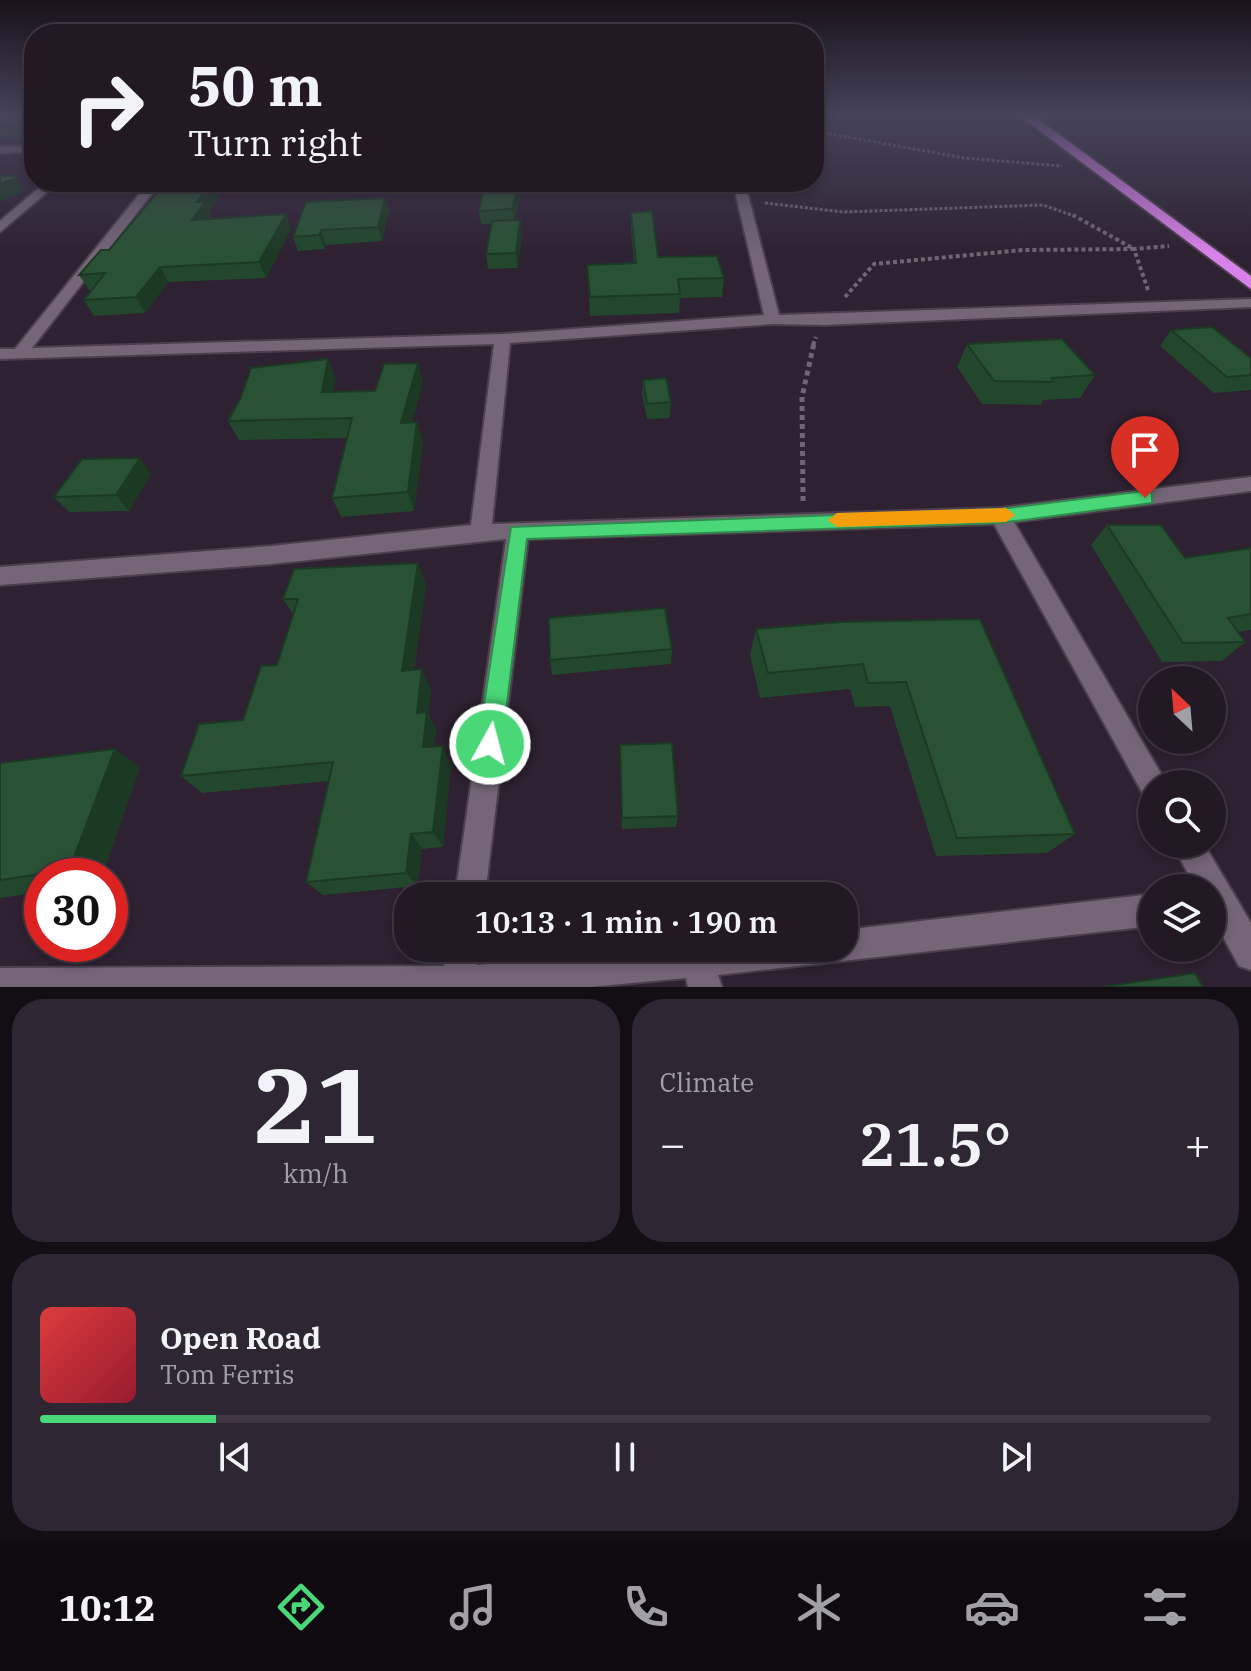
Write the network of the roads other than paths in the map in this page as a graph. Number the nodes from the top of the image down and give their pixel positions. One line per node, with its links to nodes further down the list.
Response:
1 (1085, 162): 6 (highway)
2 (41, 192): 5 (street)
3 (147, 192): 11 (street)
4 (738, 192): 8 (street)
5 (0, 228)
6 (1251, 284)
7 (1251, 303): 8 (street)
8 (773, 319): 9 (street)
9 (503, 339): 11 (street); 14 (street)
10 (0, 354): 11 (street)
11 (19, 354)
12 (1251, 484): 13 (street)
13 (1000, 516): 15 (street); 17 (street)
14 (481, 532): 15 (street); 16 (street)
15 (518, 532): 18 (street)
16 (0, 576)
17 (1145, 770)
18 (472, 882)
19 (1138, 912): 21 (street)
20 (1226, 918): 22 (street)
21 (858, 944)
22 (1251, 954)
23 (461, 962): 26 (street)
24 (762, 962): 25 (street)
25 (702, 975): 26 (street)
26 (458, 983): 28 (street)
27 (0, 985): 28 (street)
28 (198, 985)

